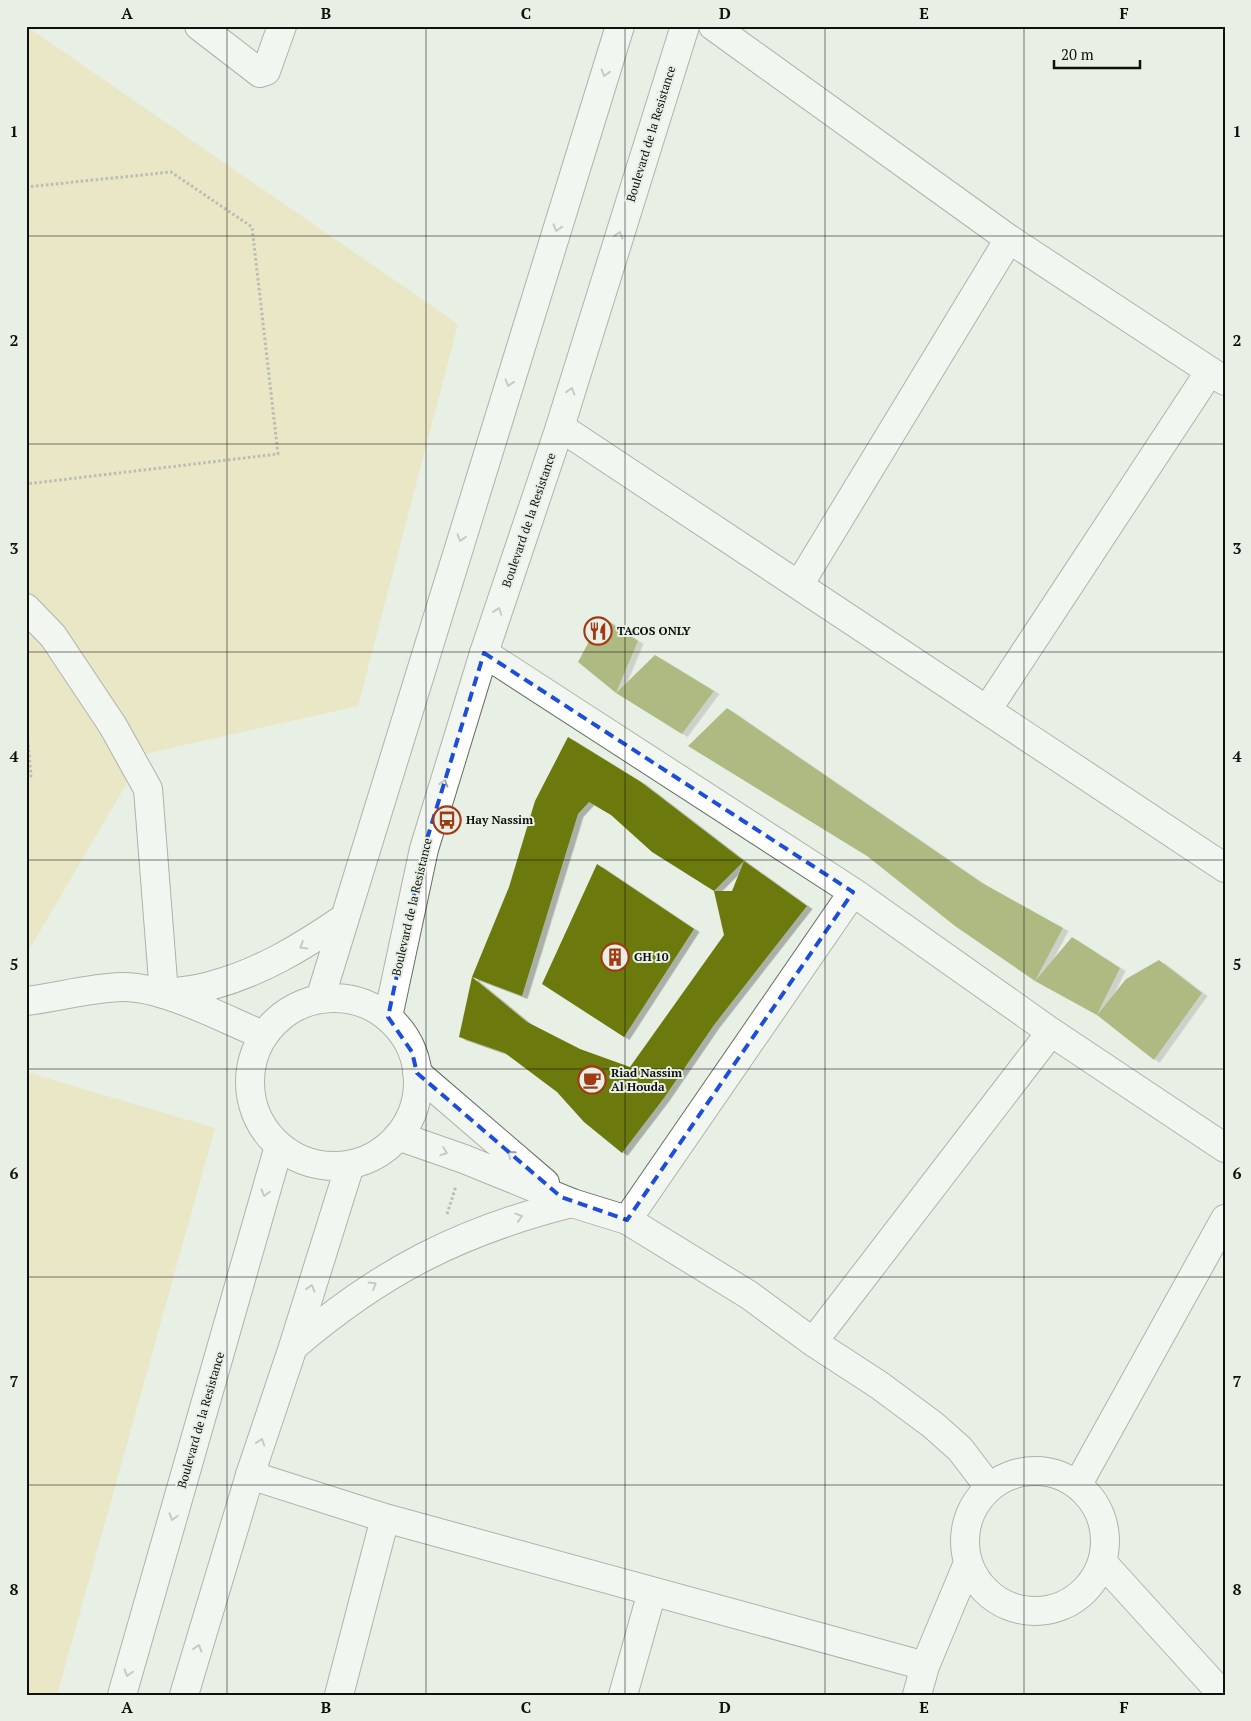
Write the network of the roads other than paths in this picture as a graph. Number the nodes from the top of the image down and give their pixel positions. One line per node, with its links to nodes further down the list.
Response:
1 (199, 26): 2 (street)
2 (282, 26)
3 (620, 26): 15 (street, one-way to 15)
4 (685, 26): 8 (street, Boulevard de la Resistance, one-way to 4)
5 (713, 26): 6 (street)
6 (1009, 240): 7 (street); 9 (street)
7 (1218, 376): 12 (street)
8 (560, 427): 9 (street); 11 (street, Boulevard de la Resistance, one-way to 8)
9 (799, 585): 12 (street)
10 (26, 608): 16 (street)
11 (484, 652): 14 (street); 19 (street, Boulevard de la Resistance, one-way to 11)
12 (987, 710): 13 (street)
13 (1225, 868)
14 (853, 892): 20 (street); 29 (street)
15 (343, 919): 16 (street, one-way to 16); 17 (street)
16 (164, 994): 18 (street); 21 (street)
17 (320, 999): 19 (street); 21 (street)
18 (26, 1002)
19 (388, 1017): 22 (street)
20 (1052, 1032): 25 (street); 30 (street)
21 (263, 1035): 24 (street)
22 (417, 1073): 23 (street); 27 (street, one-way to 22)
23 (398, 1136): 26 (street); 27 (street, one-way to 27)
24 (279, 1146): 26 (street); 40 (street, Boulevard de la Resistance, one-way to 40)
25 (1225, 1148)
26 (350, 1165): 31 (street, one-way to 26)
27 (567, 1200): 29 (street); 31 (street, one-way to 27)
28 (1225, 1219): 33 (street)
29 (626, 1220): 30 (street)
30 (813, 1342): 34 (street)
31 (293, 1347): 32 (street, one-way to 31)
32 (250, 1475): 35 (street); 41 (street, one-way to 32)
33 (1078, 1484): 34 (street); 37 (street)
34 (989, 1487): 36 (street)
35 (385, 1518): 38 (street); 42 (street)
36 (968, 1563): 37 (street); 39 (street)
37 (1103, 1563): 45 (street)
38 (652, 1592): 39 (street); 43 (street)
39 (925, 1666): 44 (street)
40 (122, 1695)
41 (184, 1695)
42 (339, 1695)
43 (623, 1695)
44 (917, 1695)
45 (1223, 1695)

